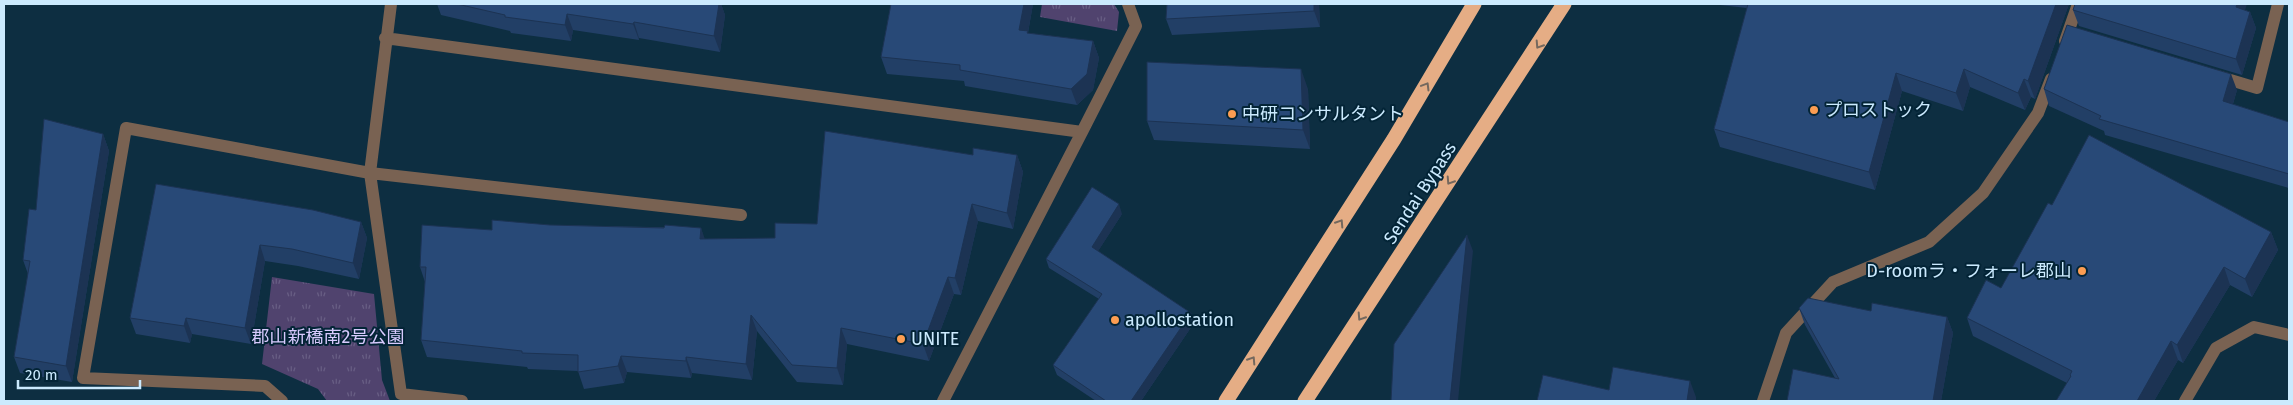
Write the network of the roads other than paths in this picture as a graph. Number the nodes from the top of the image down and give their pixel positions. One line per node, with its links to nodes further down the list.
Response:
1 (391, 4): 7 (street)
2 (1128, 4): 11 (street)
3 (1474, 4): 18 (highway, one-way to 3)
4 (1564, 4): 19 (highway, Sendai Bypass, one-way to 19)
5 (2078, 4): 8 (street)
6 (2278, 4): 10 (street)
7 (385, 38): 11 (street); 12 (street)
8 (2062, 49)
9 (2055, 68): 20 (street)
10 (2201, 71)
11 (1082, 132): 17 (street)
12 (370, 172): 13 (street); 15 (street); 16 (street)
13 (741, 215)
14 (2289, 335): 21 (street)
15 (282, 401)
16 (462, 401)
17 (943, 401)
18 (1226, 401)
19 (1306, 401)
20 (1763, 401)
21 (2185, 401)

